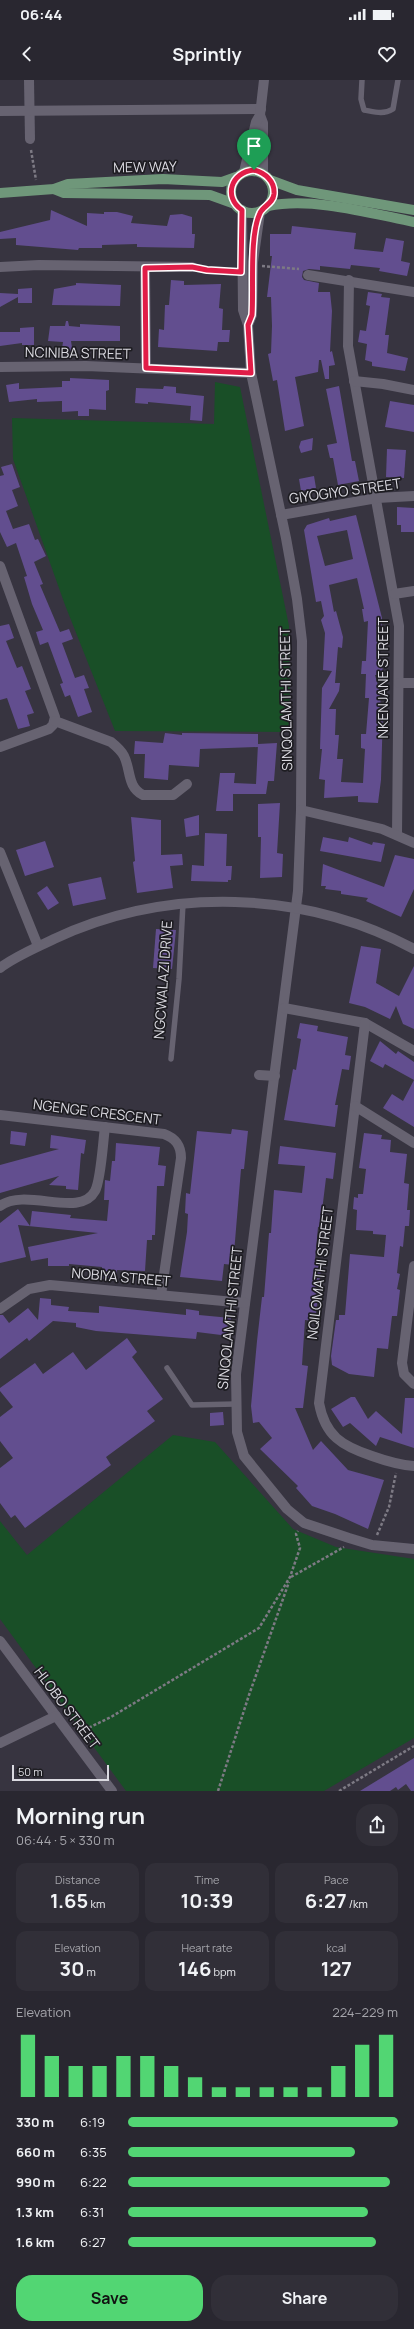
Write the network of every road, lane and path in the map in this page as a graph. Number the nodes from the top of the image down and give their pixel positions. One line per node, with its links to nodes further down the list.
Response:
1 (29, 80): 6 (street)
2 (264, 80): 7 (street)
3 (362, 80): 4 (lane)
4 (398, 80)
5 (0, 111): 6 (street)
6 (30, 111): 7 (street); 8 (street)
7 (260, 112): 9 (street); 10 (street)
8 (30, 139): 11 (path)
9 (240, 175): 10 (main road, MEW WAY); 12 (main road, MEW WAY); 14 (main road)
10 (266, 177): 15 (main road); 16 (main road, MEW WAY)
11 (36, 181)
12 (54, 189): 13 (main road, MEW WAY); 14 (main road, MEW WAY)
13 (0, 193)
14 (238, 207): 15 (main road, MEW WAY); 22 (street, SINQOLAMTHI STREET)
15 (264, 209): 17 (main road, MEW WAY); 26 (street, SINQOLAMTHI STREET)
16 (414, 210)
17 (414, 222)
18 (258, 266): 23 (path)
19 (0, 267): 21 (street)
20 (192, 267): 21 (street); 22 (path)
21 (145, 268): 28 (street)
22 (241, 272): 26 (street, SINQOLAMTHI STREET)
23 (308, 275): 24 (street)
24 (349, 280): 25 (street); 30 (street, NKENJANE STREET)
25 (414, 292)
26 (248, 325): 29 (street, SINQOLAMTHI STREET)
27 (0, 367): 28 (street, NCINIBA STREET)
28 (146, 368): 29 (street, NCINIBA STREET)
29 (251, 373): 34 (street, SINQOLAMTHI STREET)
30 (354, 381): 31 (street); 33 (street, NKENJANE STREET)
31 (414, 390)
32 (414, 496): 33 (street, GIYOGIYO STREET)
33 (377, 498): 34 (street, GIYOGIYO STREET); 37 (street, NKENJANE STREET)
34 (281, 515): 43 (street, SINQOLAMTHI STREET)
35 (0, 566): 40 (street)
36 (414, 591): 37 (street)
37 (394, 594): 38 (street, NKENJANE STREET)
38 (399, 683): 39 (street); 44 (street, NKENJANE STREET)
39 (414, 683)
40 (55, 722): 41 (street); 42 (street)
41 (0, 746)
42 (187, 784)
43 (301, 810): 44 (street); 48 (street, SINQOLAMTHI STREET)
44 (396, 835): 45 (street)
45 (414, 843)
46 (0, 854): 49 (street)
47 (183, 902): 48 (street, NGCWALAZI DRIVE); 49 (street, NGCWALAZI DRIVE); 55 (lane, NGCWALAZI DRIVE)
48 (296, 909): 50 (street, NGCWALAZI DRIVE); 52 (street, SINQOLAMTHI STREET)
49 (38, 946): 51 (street, NGCWALAZI DRIVE)
50 (414, 949)
51 (0, 968)
52 (284, 1008): 53 (street); 57 (street, SINQOLAMTHI STREET)
53 (365, 1023): 54 (street); 58 (street, NQILOMATHI STREET)
54 (414, 1051)
55 (171, 1059)
56 (259, 1075): 57 (street)
57 (275, 1076): 65 (street, SINQOLAMTHI STREET)
58 (355, 1106): 61 (street); 70 (street, NQILOMATHI STREET)
59 (0, 1115): 60 (street, NGENGE CRESCENT)
60 (104, 1127): 62 (street); 64 (street, NGENGE CRESCENT)
61 (414, 1143)
62 (0, 1206)
63 (414, 1266): 68 (street)
64 (160, 1295): 65 (street, NOBIYA STREET); 66 (street, NOBIYA STREET)
65 (245, 1303): 69 (street, SINQOLAMTHI STREET)
66 (0, 1309)
67 (167, 1368): 69 (lane)
68 (414, 1384)
69 (235, 1404): 72 (street, SINQOLAMTHI STREET)
70 (397, 1465): 71 (street, NQILOMATHI STREET); 73 (path)
71 (414, 1466)
72 (304, 1523): 73 (street, SINQOLAMTHI STREET); 76 (path)
73 (372, 1545): 75 (street, SINQOLAMTHI STREET)
74 (345, 1547): 76 (path)
75 (414, 1549)
76 (290, 1577): 79 (path); 83 (path)
77 (0, 1641): 78 (street, HLOBO STREET)
78 (56, 1716): 80 (street); 82 (street, HLOBO STREET)
79 (78, 1733)
80 (0, 1743)
81 (414, 1746): 84 (path)
82 (112, 1791)
83 (218, 1791)
84 (339, 1791)

